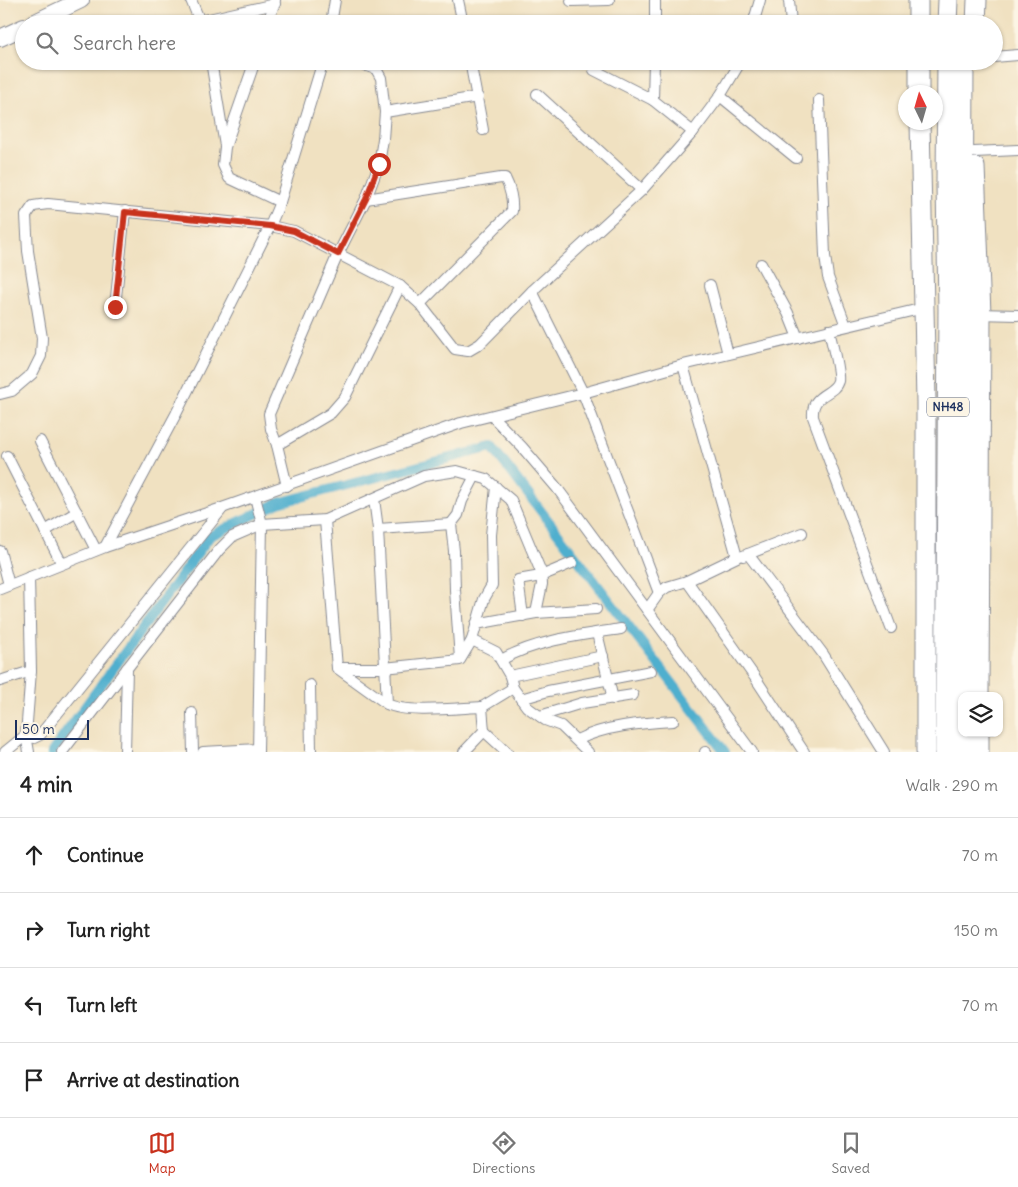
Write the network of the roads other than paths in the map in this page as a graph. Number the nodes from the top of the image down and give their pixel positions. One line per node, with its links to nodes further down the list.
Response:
1 (81, 0): 15 (main road)
2 (190, 0): 16 (street)
3 (335, 0): 19 (street)
4 (458, 0): 20 (street)
5 (609, 0): 13 (street)
6 (656, 0): 21 (street)
7 (760, 0): 22 (street)
8 (789, 0): 23 (street)
9 (918, 0): 24 (highway)
10 (948, 0): 25 (highway)
11 (964, 0): 26 (highway)
12 (977, 0): 27 (highway)
13 (571, 1)
14 (275, 2): 17 (street); 18 (street)
15 (50, 15)
16 (197, 15)
17 (226, 15)
18 (271, 15)
19 (332, 15)
20 (461, 15)
21 (655, 15)
22 (756, 15)
23 (790, 15)
24 (918, 15)
25 (947, 15)
26 (964, 15)
27 (976, 15)
28 (15, 31): 29 (main road)
29 (0, 38)
30 (1018, 55): 31 (street)
31 (1003, 56)
32 (212, 70): 54 (street)
33 (252, 70): 54 (street)
34 (320, 70): 60 (street)
35 (377, 70): 50 (street)
36 (472, 70): 47 (street)
37 (594, 70): 48 (street)
38 (654, 70): 48 (street)
39 (736, 70): 46 (street)
40 (918, 70): 44 (highway)
41 (947, 70): 157 (highway, NH48)
42 (964, 70): 158 (highway, NH48)
43 (975, 70): 56 (highway)
44 (919, 85)
45 (537, 94): 58 (street)
46 (720, 96): 53 (street); 57 (street)
47 (478, 97): 50 (street); 51 (street)
48 (652, 100): 53 (street)
49 (819, 100): 73 (street)
50 (385, 112): 59 (street)
51 (483, 130)
52 (920, 130): 70 (highway)
53 (693, 132): 58 (street)
54 (225, 147): 60 (street)
55 (1018, 150): 56 (street)
56 (974, 152): 71 (highway)
57 (796, 158)
58 (642, 190): 67 (street)
59 (366, 199): 63 (street); 68 (street)
60 (280, 202): 62 (street)
61 (125, 212): 62 (street); 69 (street); 79 (street)
62 (270, 226): 63 (street); 97 (street)
63 (338, 254): 66 (street); 82 (street)
64 (761, 264): 75 (street)
65 (710, 285): 76 (street)
66 (400, 286): 68 (street); 82 (street)
67 (532, 291): 68 (street); 78 (street)
68 (420, 304)
69 (115, 307)
70 (928, 308): 73 (street); 156 (highway)
71 (977, 314): 72 (street); 129 (highway)
72 (1018, 315)
73 (846, 326): 74 (street)
74 (829, 330): 75 (street); 112 (street)
75 (798, 338): 76 (street)
76 (728, 354): 77 (street)
77 (683, 365): 78 (street); 99 (street)
78 (583, 393): 80 (street); 106 (street)
79 (0, 394)
80 (492, 416): 85 (street); 108 (street)
81 (40, 440): 90 (street)
82 (277, 445): 85 (street)
83 (6, 456): 95 (street)
84 (475, 476): 86 (street); 88 (street); 93 (street)
85 (287, 486): 87 (street)
86 (496, 487): 102 (street); 111 (street)
87 (255, 499): 89 (street); 92 (street)
88 (374, 499): 91 (street); 94 (street)
89 (222, 508): 97 (street); 139 (street)
90 (77, 512): 95 (street); 97 (street)
91 (325, 520): 92 (street); 120 (street)
92 (262, 521): 119 (street); 142 (street)
93 (451, 524): 94 (street); 117 (street)
94 (378, 529): 121 (street)
95 (45, 531): 101 (street)
96 (802, 533): 99 (street)
97 (101, 548): 101 (street)
98 (0, 551): 105 (street)
99 (742, 556): 104 (street); 155 (street)
100 (572, 563): 102 (street)
101 (62, 564): 103 (street)
102 (541, 576): 109 (street); 110 (street)
103 (29, 577): 105 (street); 122 (street)
104 (687, 581): 106 (street); 154 (street)
105 (5, 587)
106 (659, 593): 108 (street)
107 (596, 609): 109 (street)
108 (647, 610): 153 (street)
109 (536, 613): 110 (street)
110 (523, 616): 111 (street)
111 (476, 624): 115 (street)
112 (890, 628)
113 (621, 629): 114 (street)
114 (597, 632): 116 (street); 118 (street)
115 (472, 640): 117 (street); 118 (street)
116 (603, 656): 124 (street); 125 (street)
117 (460, 660): 121 (street)
118 (501, 660): 124 (street)
119 (127, 668): 145 (street); 146 (street)
120 (337, 668): 121 (street); 133 (street)
121 (384, 668): 133 (street)
122 (31, 670): 126 (street); 139 (street)
123 (651, 671): 125 (street)
124 (510, 676): 128 (street)
125 (608, 680): 131 (street); 132 (street)
126 (0, 681)
127 (310, 685): 149 (street)
128 (513, 688): 131 (street); 134 (street)
129 (979, 692)
130 (633, 695): 132 (street)
131 (521, 699): 136 (street)
132 (613, 699): 136 (street)
133 (387, 704): 134 (street)
134 (482, 707): 138 (street)
135 (192, 712): 147 (street)
136 (540, 716): 141 (street)
137 (673, 721): 141 (street)
138 (484, 731): 150 (street); 151 (street)
139 (26, 735): 143 (street); 144 (street)
140 (979, 737): 159 (highway)
141 (577, 740): 152 (street)
142 (258, 750): 148 (street)
143 (5, 752)
144 (29, 752)
145 (62, 752)
146 (125, 752)
147 (193, 752)
148 (203, 752)
149 (311, 752)
150 (464, 752)
151 (507, 752)
152 (588, 752)
153 (752, 752)
154 (804, 752)
155 (884, 752)
156 (926, 752)
157 (945, 752)
158 (960, 752)
159 (979, 752)

